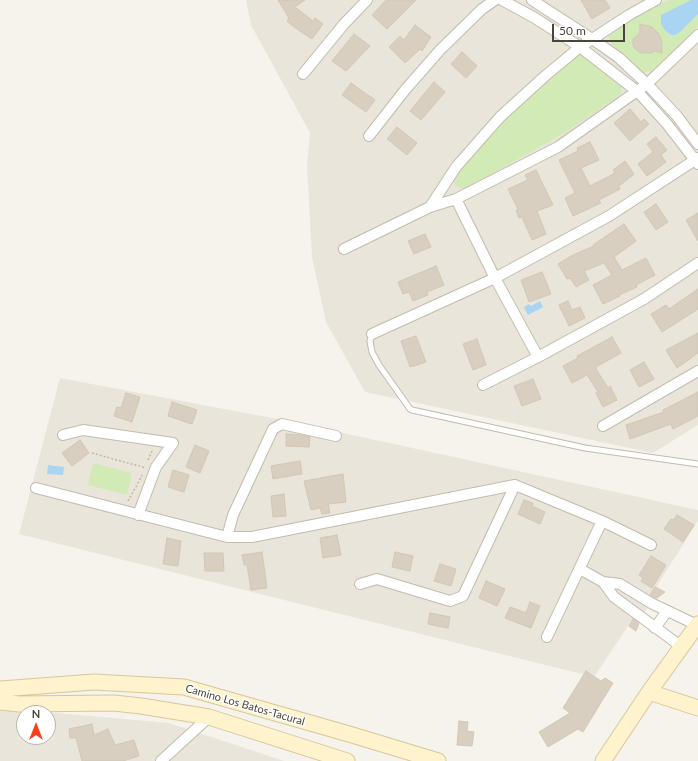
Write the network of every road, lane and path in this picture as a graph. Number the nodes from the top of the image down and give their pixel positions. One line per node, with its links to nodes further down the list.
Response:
1 (367, 0): 9 (street)
2 (495, 0): 12 (street)
3 (502, 0): 8 (street)
4 (532, 0): 7 (street)
5 (656, 0): 7 (street)
6 (698, 35): 10 (street)
7 (592, 39): 8 (street); 10 (street)
8 (580, 47): 11 (street); 16 (street)
9 (303, 74)
10 (647, 84): 11 (street); 13 (street)
11 (638, 92): 14 (street); 15 (street)
12 (369, 136)
13 (698, 144)
14 (697, 161): 19 (street)
15 (456, 200): 16 (street); 19 (street)
16 (430, 207): 17 (street)
17 (344, 250)
18 (698, 263): 21 (street)
19 (495, 278): 20 (street); 21 (street)
20 (372, 334): 29 (lane)
21 (538, 357): 23 (street)
22 (698, 371): 24 (street)
23 (483, 385)
24 (603, 426)
25 (63, 435): 30 (street)
26 (336, 436): 37 (street)
27 (150, 445): 30 (path)
28 (92, 452): 30 (path)
29 (698, 464)
30 (150, 469): 35 (street)
31 (142, 474): 34 (path)
32 (514, 485): 36 (street); 37 (street); 41 (street)
33 (36, 488): 35 (street)
34 (127, 503)
35 (138, 515): 37 (street)
36 (602, 521): 38 (street); 39 (street)
37 (227, 536)
38 (651, 545)
39 (580, 569): 40 (street); 45 (street)
40 (603, 582): 42 (street); 44 (street)
41 (360, 584)
42 (667, 611): 43 (street); 44 (street)
43 (698, 625): 46 (street)
44 (655, 628): 46 (street)
45 (547, 637)
46 (682, 647): 48 (street)
47 (0, 689): 55 (street, Camino Los Batos-Tacural)
48 (649, 692): 50 (street); 56 (street)
49 (0, 702): 51 (street, Camino Los Batos-Tacural)
50 (698, 708)
51 (209, 717): 52 (street, Camino Los Batos-Tacural); 53 (street)
52 (320, 757): 54 (street, Camino Los Batos-Tacural)
53 (161, 761)
54 (347, 761)
55 (438, 761)
56 (603, 761)

